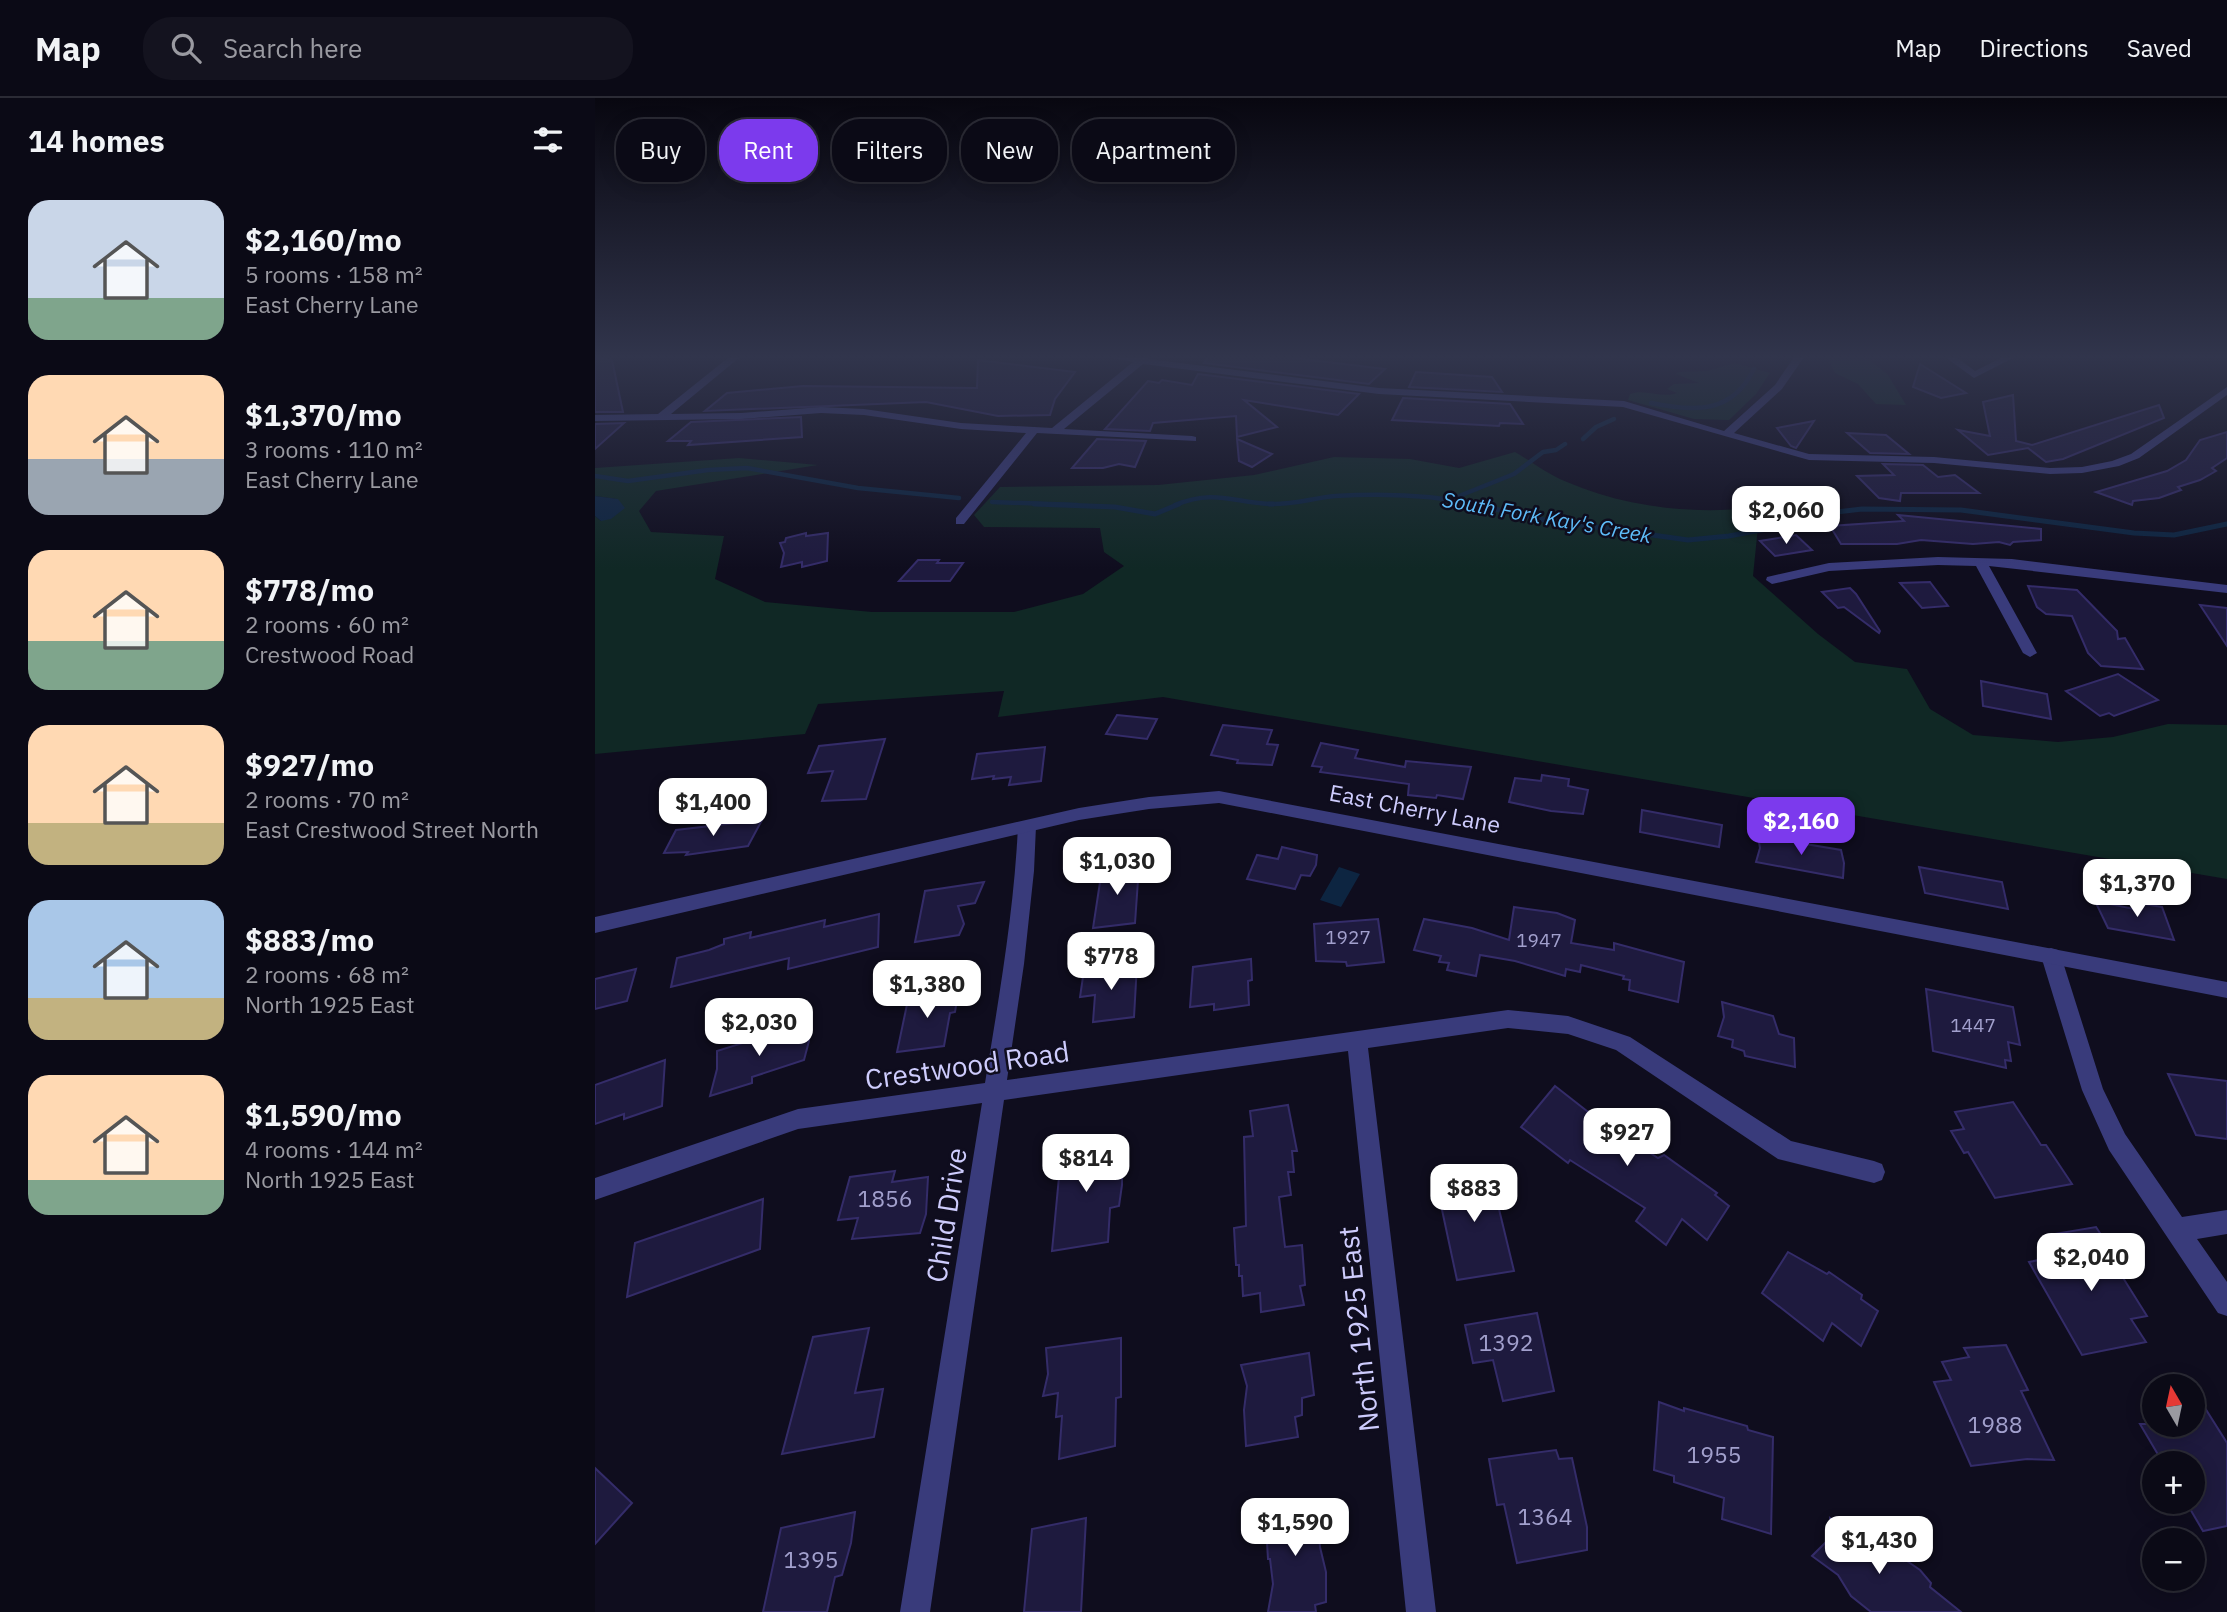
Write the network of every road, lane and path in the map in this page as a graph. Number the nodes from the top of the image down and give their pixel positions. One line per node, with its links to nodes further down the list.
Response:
1 (985, 428): 6 (street)
2 (1059, 428): 7 (street)
3 (1705, 428): 8 (street)
4 (1734, 428): 8 (street)
5 (2175, 428): 8 (street)
6 (1034, 431): 7 (street); 10 (street)
7 (1055, 431): 9 (street)
8 (1727, 434)
9 (1192, 439)
10 (960, 521)
11 (1980, 562): 12 (street); 13 (street); 14 (street)
12 (1772, 580)
13 (2227, 589)
14 (2030, 653)
15 (1027, 826): 16 (street, East Cherry Lane); 17 (street, East Cherry Lane); 20 (street, Child Drive)
16 (595, 925)
17 (2051, 956): 18 (street, East Cherry Lane); 24 (street)
18 (2227, 990)
19 (1357, 1040): 20 (street, Crestwood Road); 21 (street, Crestwood Road); 27 (street, North 1925 East)
20 (995, 1090): 22 (street, Crestwood Road); 26 (street, Child Drive)
21 (1874, 1172)
22 (595, 1189)
23 (2227, 1222): 24 (street)
24 (2176, 1230): 25 (street)
25 (2227, 1304)
26 (915, 1612)
27 (1421, 1612)

